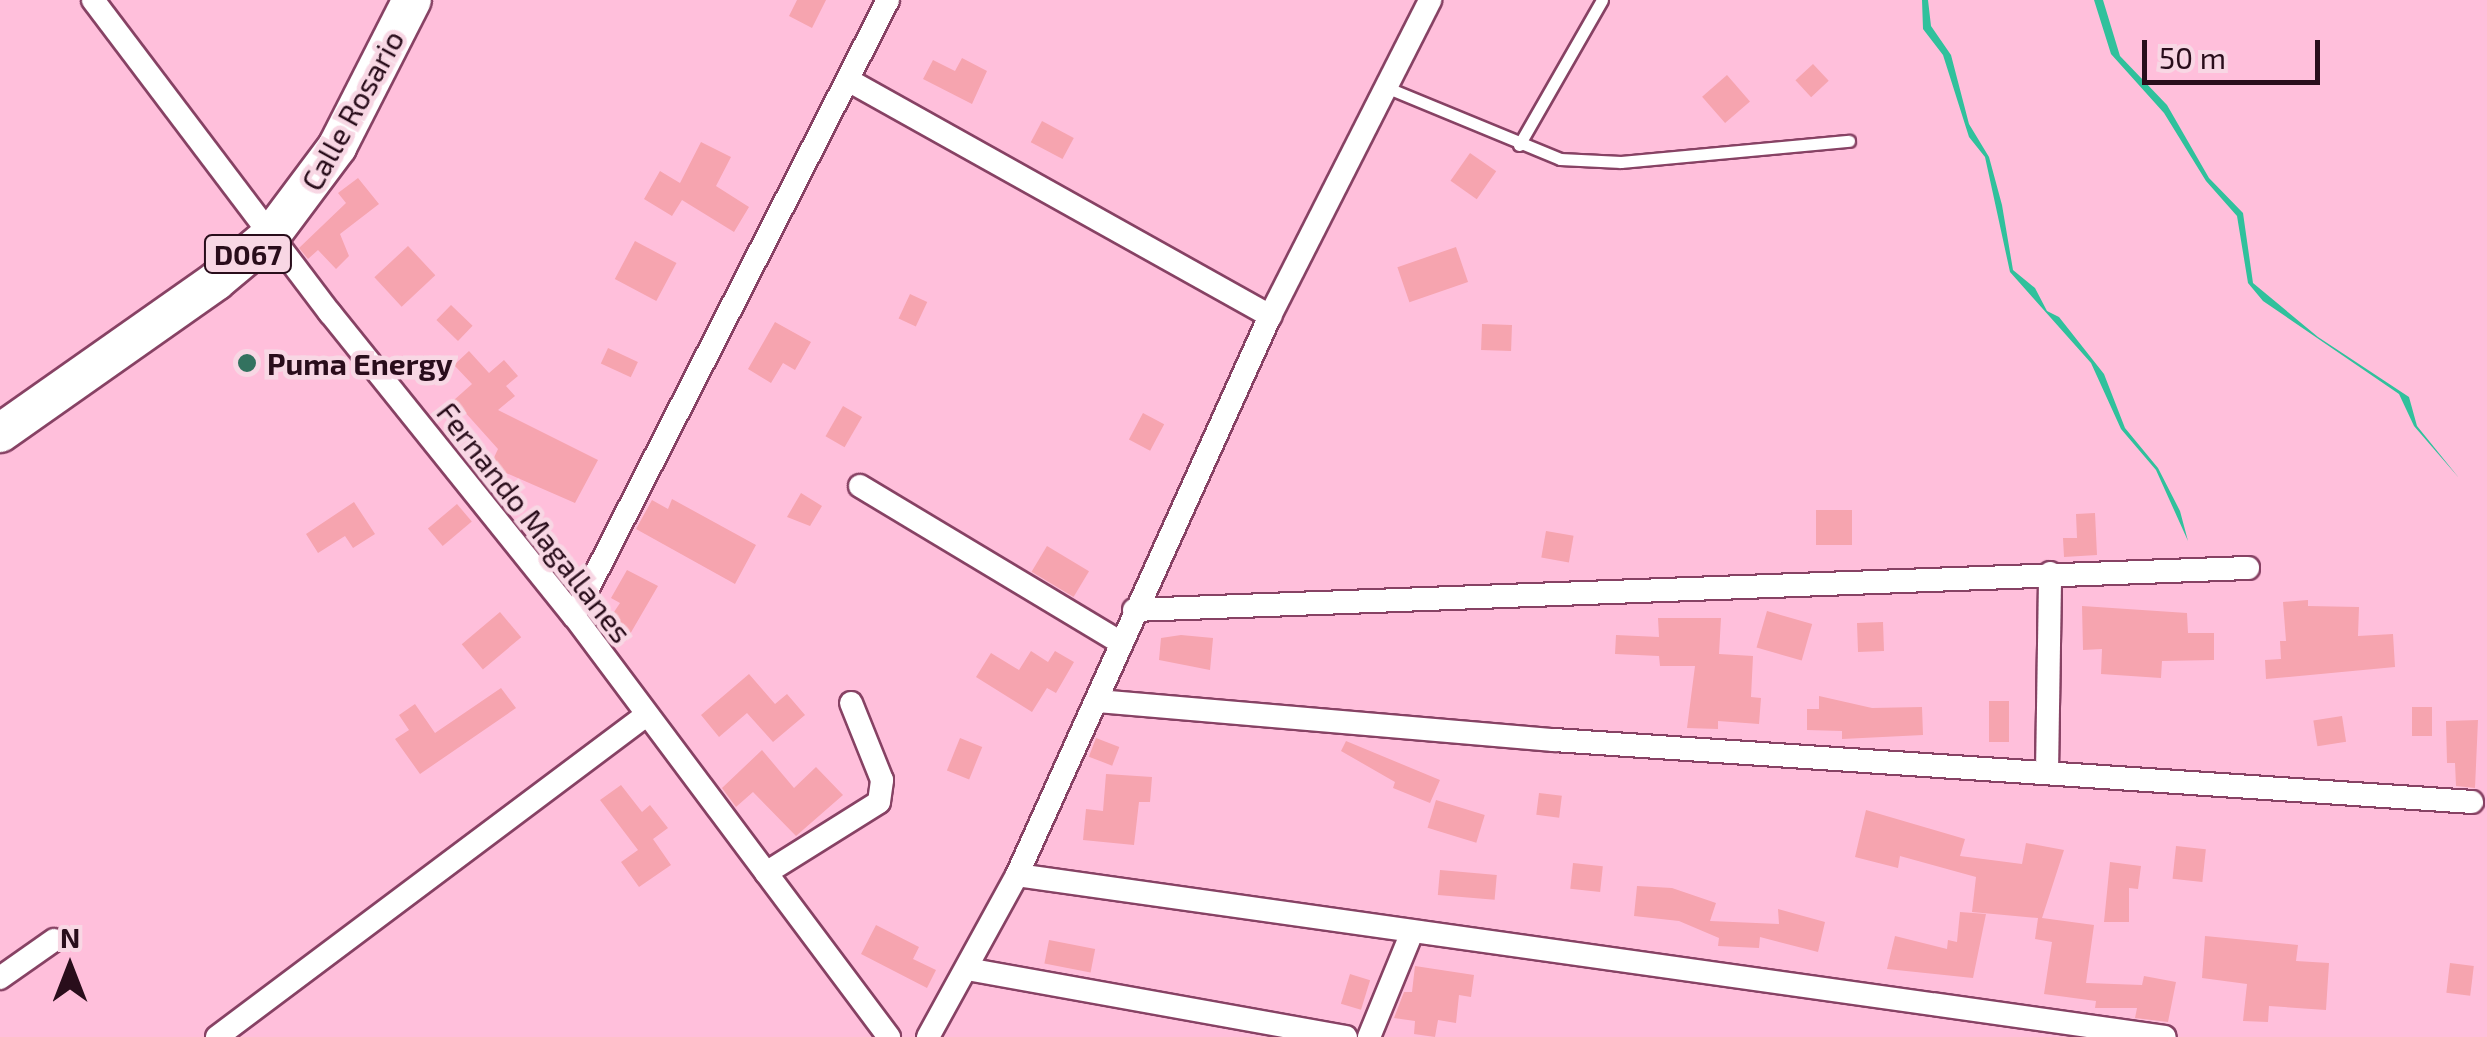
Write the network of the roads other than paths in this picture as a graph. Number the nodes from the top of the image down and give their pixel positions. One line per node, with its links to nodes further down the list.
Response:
1 (93, 0): 10 (street, Fernando Magallanes)
2 (888, 0): 6 (street)
3 (1430, 0): 7 (street)
4 (1602, 0): 9 (lane)
5 (410, 1): 10 (main road, Calle Rosario / D067)
6 (848, 80): 11 (street); 17 (street)
7 (1388, 88): 9 (lane); 11 (street)
8 (1849, 141): 9 (lane)
9 (1519, 145)
10 (272, 234): 12 (main road, Calle Rosario / D067); 17 (street, Fernando Magallanes)
11 (1270, 316): 16 (street)
12 (0, 432)
13 (860, 486): 18 (street)
14 (2248, 568): 15 (street)
15 (2050, 573): 16 (street); 22 (street)
16 (1134, 610): 18 (street)
17 (574, 616): 21 (street, Fernando Magallanes)
18 (1121, 643): 19 (street)
19 (1097, 701): 22 (street); 25 (street)
20 (851, 703): 24 (street)
21 (646, 716): 24 (street, Fernando Magallanes); 30 (street)
22 (2047, 772): 23 (street)
23 (2472, 802)
24 (766, 873): 31 (street, Fernando Magallanes)
25 (1017, 875): 26 (street); 28 (street)
26 (1412, 932): 34 (street); 35 (street)
27 (54, 940): 29 (street)
28 (967, 968): 32 (street); 33 (street)
29 (0, 978)
30 (217, 1037)
31 (889, 1037)
32 (928, 1037)
33 (1346, 1037)
34 (1369, 1037)
35 (2165, 1037)

